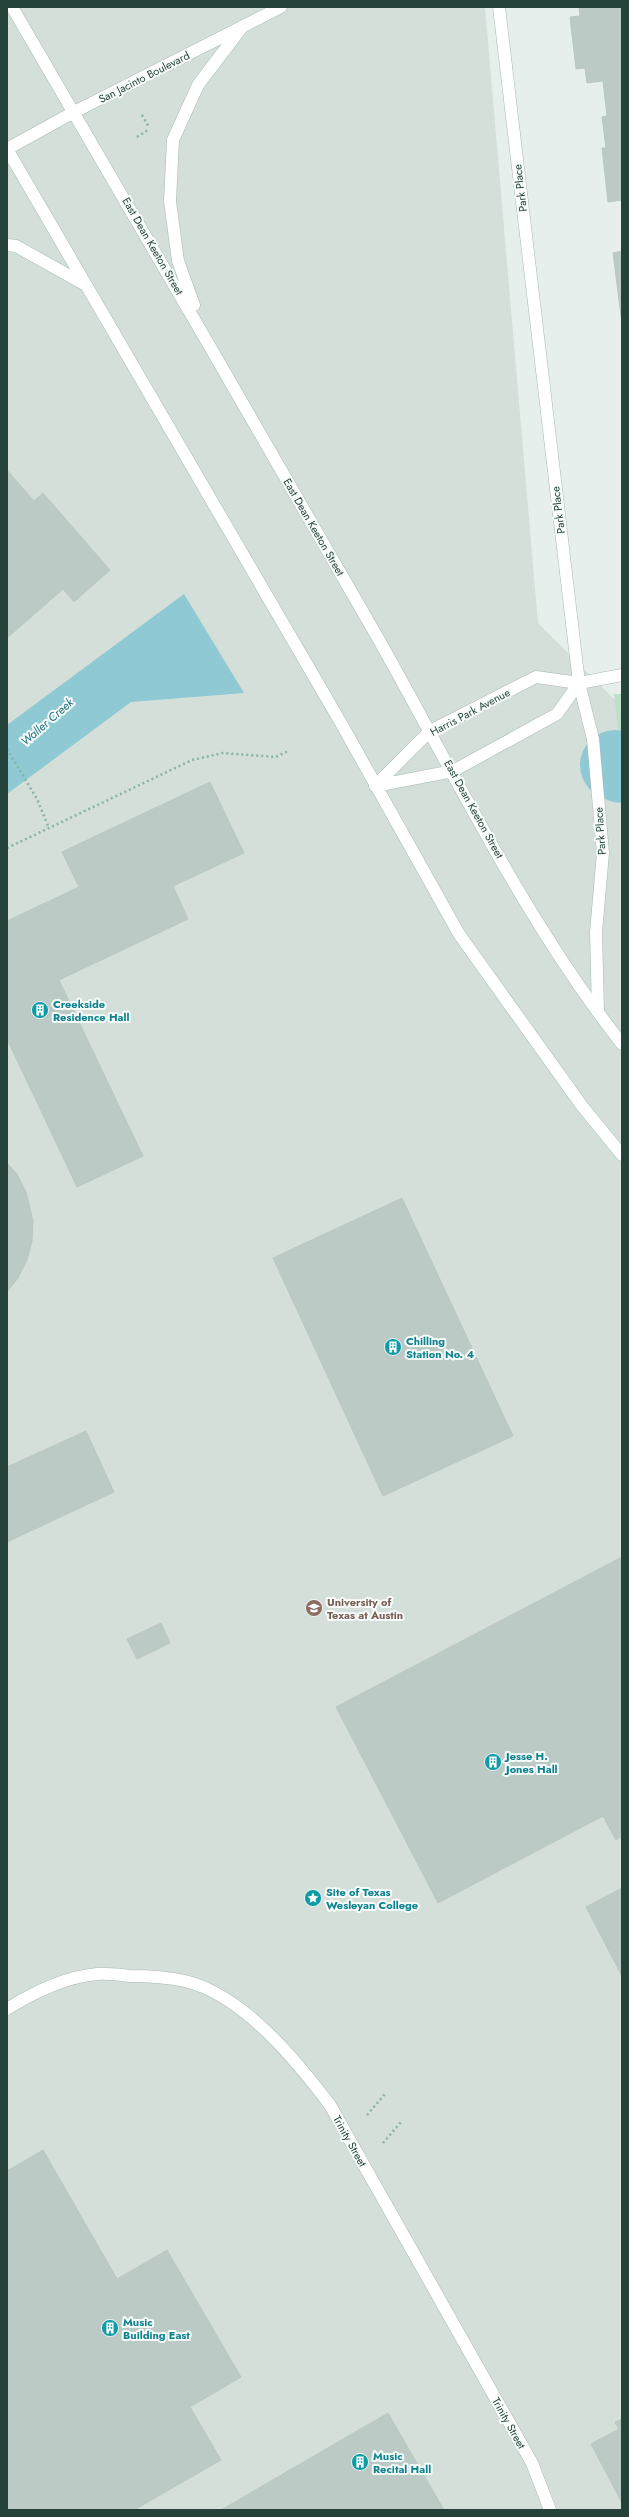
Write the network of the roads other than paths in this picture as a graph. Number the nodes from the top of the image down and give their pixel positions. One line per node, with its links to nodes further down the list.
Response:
1 (12, 7): 5 (main road, East Dean Keeton Street)
2 (281, 7): 4 (main road, San Jacinto Boulevard)
3 (499, 7): 11 (main road, Park Place)
4 (242, 27): 5 (main road, San Jacinto Boulevard); 9 (main road)
5 (74, 112): 6 (main road, San Jacinto Boulevard); 9 (main road, East Dean Keeton Street)
6 (7, 149): 8 (main road)
7 (7, 245): 8 (main road)
8 (86, 285): 14 (main road)
9 (204, 334): 12 (main road, East Dean Keeton Street)
10 (622, 674): 11 (main road, Harris Park Avenue)
11 (579, 683): 12 (main road, Harris Park Avenue); 13 (main road); 15 (main road, Park Place)
12 (430, 731): 13 (main road, East Dean Keeton Street); 14 (main road, Harris Park Avenue)
13 (453, 771): 14 (main road); 15 (main road, East Dean Keeton Street)
14 (375, 786): 17 (main road)
15 (598, 1012): 16 (main road, East Dean Keeton Street)
16 (622, 1044)
17 (622, 1155)
18 (7, 2009): 19 (main road, Trinity Street)
19 (550, 2510)

